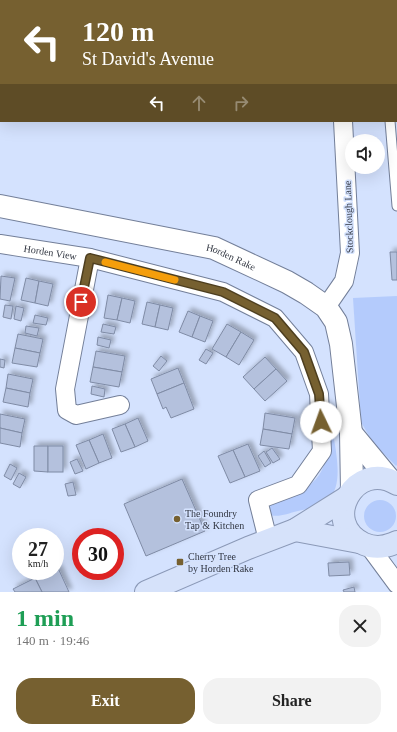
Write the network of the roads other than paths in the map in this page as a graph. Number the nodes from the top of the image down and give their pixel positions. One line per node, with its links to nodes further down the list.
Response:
1 (343, 122): 7 (street, Stockclough Lane)
2 (390, 122): 4 (lane)
3 (0, 206): 7 (street, Horden Rake)
4 (397, 206)
5 (0, 244): 6 (street, Horden View)
6 (90, 258): 8 (street); 13 (street, Horden View)
7 (326, 307): 9 (street, Horden Rake)
8 (120, 405)
9 (351, 433): 10 (street); 11 (street, Horden Rake)
10 (395, 482): 11 (main road)
11 (349, 494): 12 (main road); 15 (main road)
12 (295, 530): 13 (main road); 15 (main road)
13 (268, 540): 17 (main road)
14 (397, 542): 15 (main road)
15 (364, 544): 16 (street)
16 (397, 584)
17 (146, 592)

